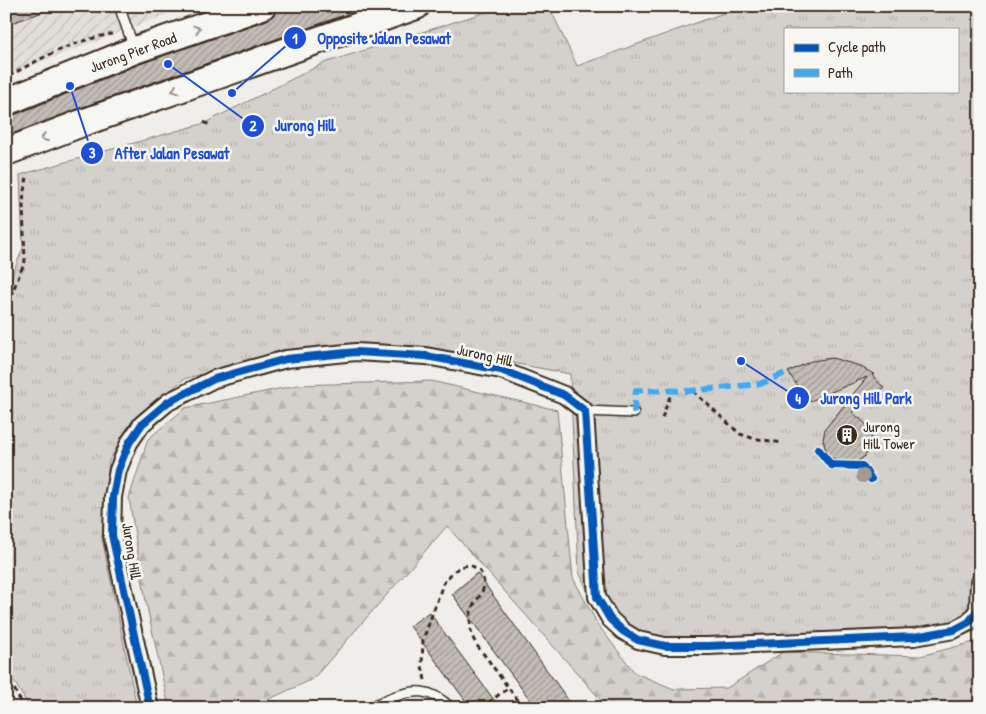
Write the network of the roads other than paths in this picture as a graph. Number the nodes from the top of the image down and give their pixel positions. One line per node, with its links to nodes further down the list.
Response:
1 (119, 6): 6 (lane)
2 (262, 6): 6 (main road, Jurong Pier Road, one-way to 2)
3 (375, 6): 5 (main road)
4 (416, 6): 5 (main road)
5 (301, 46): 8 (main road, one-way to 8)
6 (135, 50): 7 (main road, Jurong Pier Road)
7 (6, 102)
8 (6, 152)
9 (585, 411): 10 (lane); 11 (street); 12 (street, Jurong Hill)
10 (634, 413)
11 (979, 582)
12 (150, 708)
13 (370, 708): 14 (lane)
14 (451, 708)

